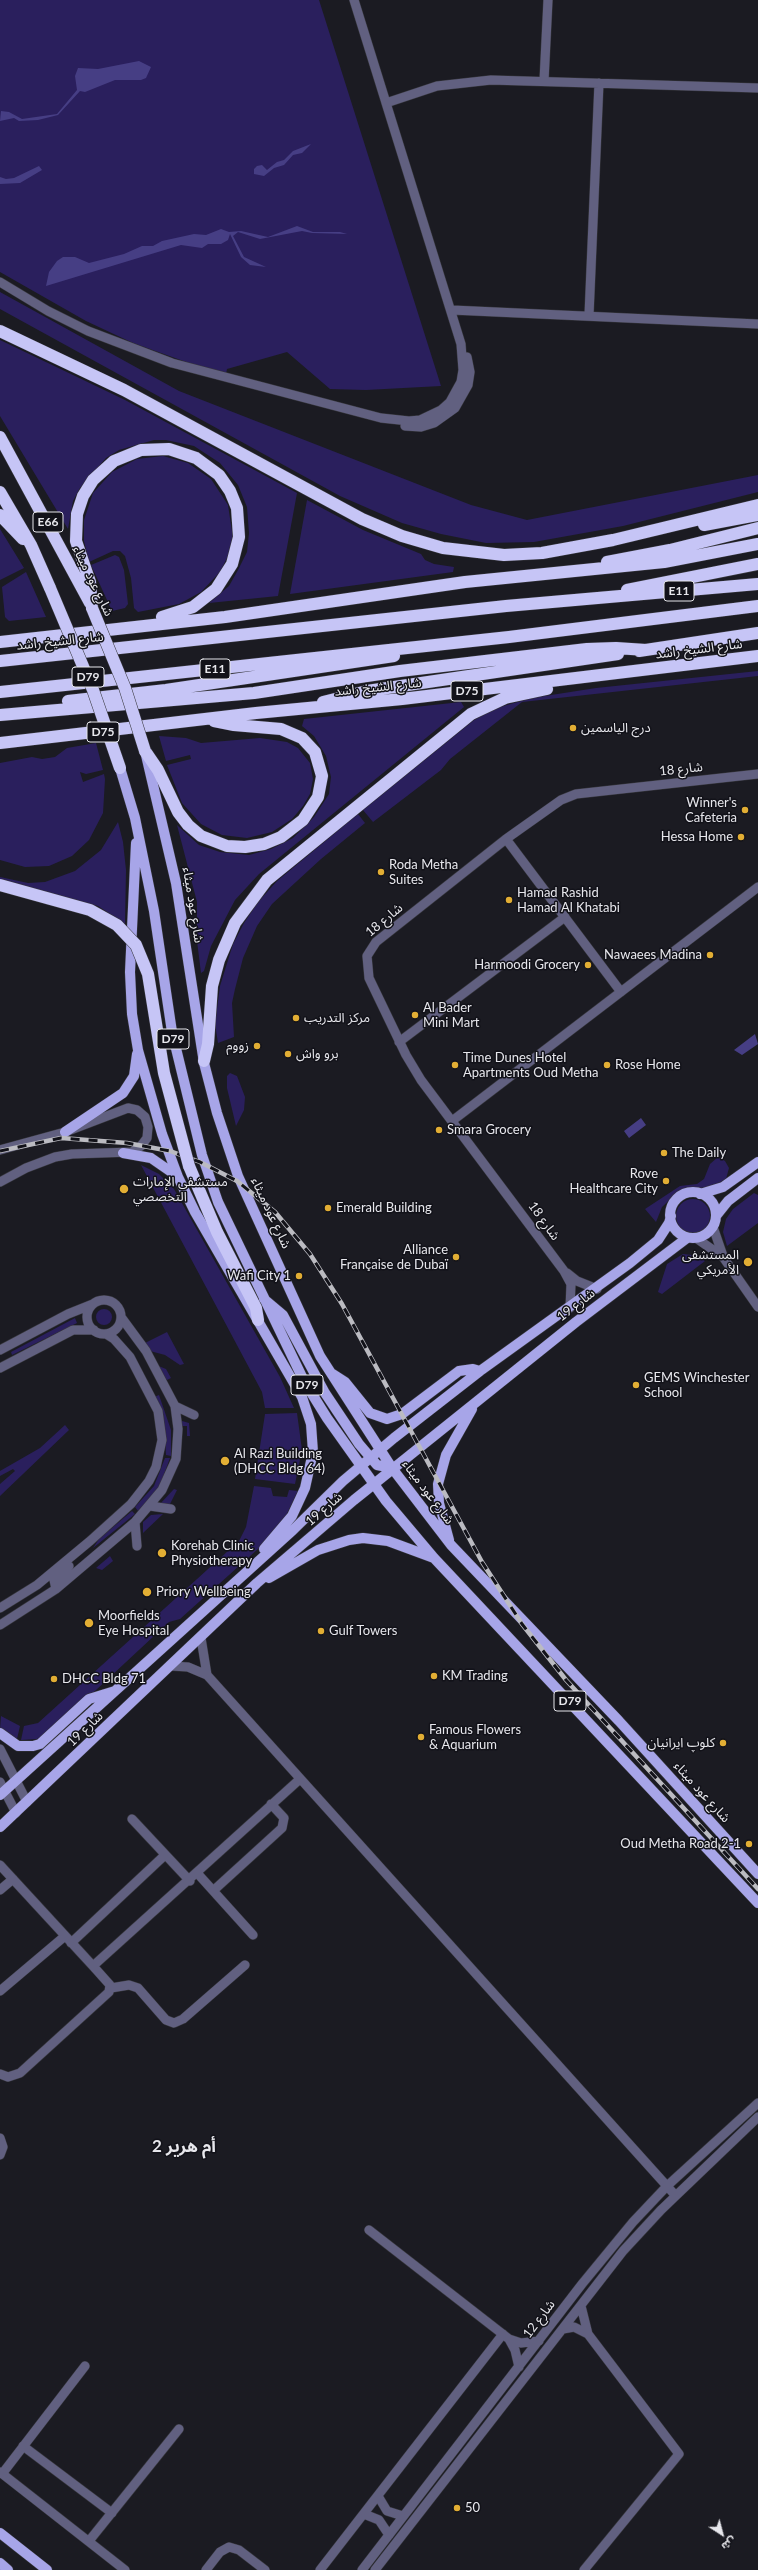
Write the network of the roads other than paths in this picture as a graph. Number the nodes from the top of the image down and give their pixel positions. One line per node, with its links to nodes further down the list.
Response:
1 (354, 0): 6 (street)
2 (548, 0): 3 (street)
3 (544, 81): 4 (street); 6 (street)
4 (599, 83): 5 (street); 9 (street)
5 (758, 88)
6 (386, 103): 8 (street)
7 (0, 282): 8 (street)
8 (452, 310): 9 (street)
9 (589, 315): 10 (street)
10 (758, 324)
11 (0, 326): 13 (highway)
12 (0, 331): 13 (highway)
13 (15, 339): 20 (highway)
14 (0, 437): 28 (highway, شارع عود ميثاء / E66)
15 (0, 492): 22 (highway, E66)
16 (758, 504): 20 (highway)
17 (0, 515): 22 (highway)
18 (758, 515): 20 (highway)
19 (758, 528): 24 (highway)
20 (613, 540)
21 (758, 544): 24 (highway)
22 (31, 545): 43 (highway, D79, bridge)
23 (758, 564): 26 (highway)
24 (492, 579): 29 (highway)
25 (758, 584): 26 (highway, E11)
26 (601, 598): 35 (highway, شارع الشيخ راشد / E11)
27 (758, 606): 32 (highway, E11)
28 (92, 608): 29 (highway); 42 (highway, شارع عود ميثاء / E66, bridge)
29 (105, 630): 31 (highway)
30 (758, 633): 33 (highway)
31 (1, 641)
32 (430, 645): 37 (highway, E11); 39 (highway)
33 (646, 650): 38 (highway); 39 (highway)
34 (758, 656): 36 (highway, شارع الشيخ راشد / D75)
35 (0, 661)
36 (627, 671): 38 (highway, شارع الشيخ راشد / D75); 53 (highway)
37 (0, 692)
38 (306, 708): 40 (highway, شارع الشيخ راشد / D75)
39 (3, 715)
40 (205, 718): 41 (highway, شارع الشيخ راشد / D75); 42 (highway)
41 (0, 743)
42 (145, 751): 53 (main road, شارع عود ميثاء / D79)
43 (120, 768): 45 (main road, D79)
44 (758, 774): 46 (street, شارع 18)
45 (135, 818): 52 (main road); 70 (main road, D79)
46 (506, 839): 49 (street); 51 (street, شارع 18)
47 (0, 885): 75 (highway, bridge)
48 (758, 887): 50 (street)
49 (565, 917): 50 (street); 51 (street)
50 (621, 992): 54 (street)
51 (399, 1042): 54 (street, شارع 18)
52 (138, 1050): 55 (main road); 59 (main road)
53 (204, 1061): 81 (main road, شارع عود ميثاء / D79)
54 (452, 1121): 68 (street, شارع 18)
55 (65, 1132): 56 (street); 57 (street)
56 (0, 1150)
57 (123, 1153): 59 (main road); 61 (street)
58 (758, 1162): 62 (main road)
59 (178, 1177): 75 (main road)
60 (758, 1178): 64 (main road)
61 (0, 1182)
62 (700, 1194): 63 (main road); 64 (main road)
63 (671, 1216): 66 (main road); 69 (main road, شارع 19)
64 (716, 1216): 65 (main road)
65 (713, 1227): 66 (main road); 67 (street)
66 (692, 1238): 67 (street); 82 (main road, شارع 19)
67 (723, 1257): 72 (street)
68 (564, 1271): 69 (street, شارع 18); 73 (street, شارع 18)
69 (598, 1289): 73 (main road, شارع 19)
70 (264, 1298): 86 (main road); 87 (main road, D79)
71 (92, 1304): 74 (street); 76 (street); 78 (street)
72 (758, 1307)
73 (570, 1308): 80 (main road, شارع 19)
74 (121, 1317): 77 (street); 83 (street)
75 (258, 1320): 96 (main road)
76 (94, 1330): 77 (street); 79 (street)
77 (106, 1334): 93 (street)
78 (0, 1350)
79 (0, 1368)
80 (480, 1371): 81 (main road); 85 (main road, شارع 19)
81 (330, 1373): 85 (main road, شارع عود ميثاء / D79)
82 (480, 1400): 88 (main road, شارع 19); 94 (main road)
83 (174, 1406): 84 (street); 90 (street)
84 (194, 1415)
85 (380, 1449): 86 (main road, شارع 19); 88 (main road, شارع عود ميثاء / D79)
86 (370, 1458): 87 (main road, شارع 19); 88 (main road)
87 (361, 1466): 89 (main road, D79); 96 (main road, شارع 19)
88 (392, 1468): 89 (main road, شارع 19); 94 (main road, شارع عود ميثاء / D79)
89 (374, 1483): 97 (main road, D79); 98 (main road, شارع 19)
90 (150, 1506): 91 (street); 92 (street)
91 (171, 1509)
92 (135, 1522): 95 (street); 99 (street)
93 (90, 1541): 99 (street); 100 (street)
94 (451, 1545): 119 (main road, شارع عود ميثاء / D79)
95 (137, 1546)
96 (262, 1557): 105 (main road, شارع 19)
97 (434, 1558): 98 (main road); 124 (main road, D79)
98 (257, 1583): 102 (main road, شارع 19)
99 (56, 1589): 101 (street)
100 (0, 1608)
101 (0, 1625)
102 (200, 1638): 103 (main road, شارع 19); 104 (street)
103 (171, 1666): 104 (street); 111 (main road, شارع 19)
104 (207, 1675): 108 (street)
105 (115, 1691): 106 (main road); 109 (main road, شارع 19)
106 (0, 1733)
107 (0, 1749): 109 (street)
108 (300, 1779): 112 (street); 137 (street)
109 (16, 1780): 110 (main road, شارع 19); 111 (street)
110 (2, 1789): 113 (street)
111 (27, 1802): 113 (main road, شارع 19)
112 (271, 1804): 118 (street); 123 (street)
113 (16, 1813): 115 (main road, شارع 19)
114 (132, 1819): 116 (street)
115 (0, 1827)
116 (165, 1856): 121 (street); 127 (street)
117 (0, 1865): 120 (street)
118 (198, 1874): 121 (street); 123 (street)
119 (758, 1874)
120 (13, 1879): 122 (street); 126 (street)
121 (190, 1881): 129 (street)
122 (0, 1890)
123 (214, 1890): 125 (street)
124 (758, 1903)
125 (253, 1935)
126 (64, 1936): 127 (street); 131 (street)
127 (71, 1942): 129 (street)
128 (245, 1965): 130 (street)
129 (93, 1966): 130 (street)
130 (111, 1988): 132 (street)
131 (0, 1991)
132 (0, 2074)
133 (758, 2103): 137 (street, شارع 12)
134 (758, 2117): 138 (street, شارع 12)
135 (0, 2138): 136 (street)
136 (0, 2155)
137 (667, 2186): 138 (street); 144 (street, شارع 12)
138 (675, 2195): 140 (street, شارع 12)
139 (369, 2230): 143 (street)
140 (580, 2306): 141 (street, شارع 12); 142 (street)
141 (563, 2330): 142 (street); 146 (street, شارع 12)
142 (588, 2334): 168 (street)
143 (506, 2337): 144 (street); 148 (street); 152 (street)
144 (539, 2342): 145 (street, شارع 12)
145 (529, 2354): 146 (street); 148 (street, شارع 12)
146 (538, 2361): 167 (street, شارع 12)
147 (85, 2366): 150 (street)
148 (519, 2367): 155 (street, شارع 12)
149 (178, 2429): 153 (street)
150 (23, 2446): 151 (street); 153 (street)
151 (1, 2473): 158 (street)
152 (378, 2496): 154 (street); 155 (street)
153 (112, 2513): 158 (street)
154 (364, 2514): 157 (street); 165 (street)
155 (403, 2516): 157 (street, شارع 12)
156 (0, 2533): 161 (main road)
157 (389, 2535): 166 (street, شارع 12)
158 (89, 2541): 162 (street)
159 (0, 2564): 160 (main road)
160 (8, 2570)
161 (47, 2570)
162 (125, 2570)
163 (206, 2570): 164 (street)
164 (265, 2570)
165 (320, 2570)
166 (362, 2570)
167 (375, 2570)
168 (584, 2570)

